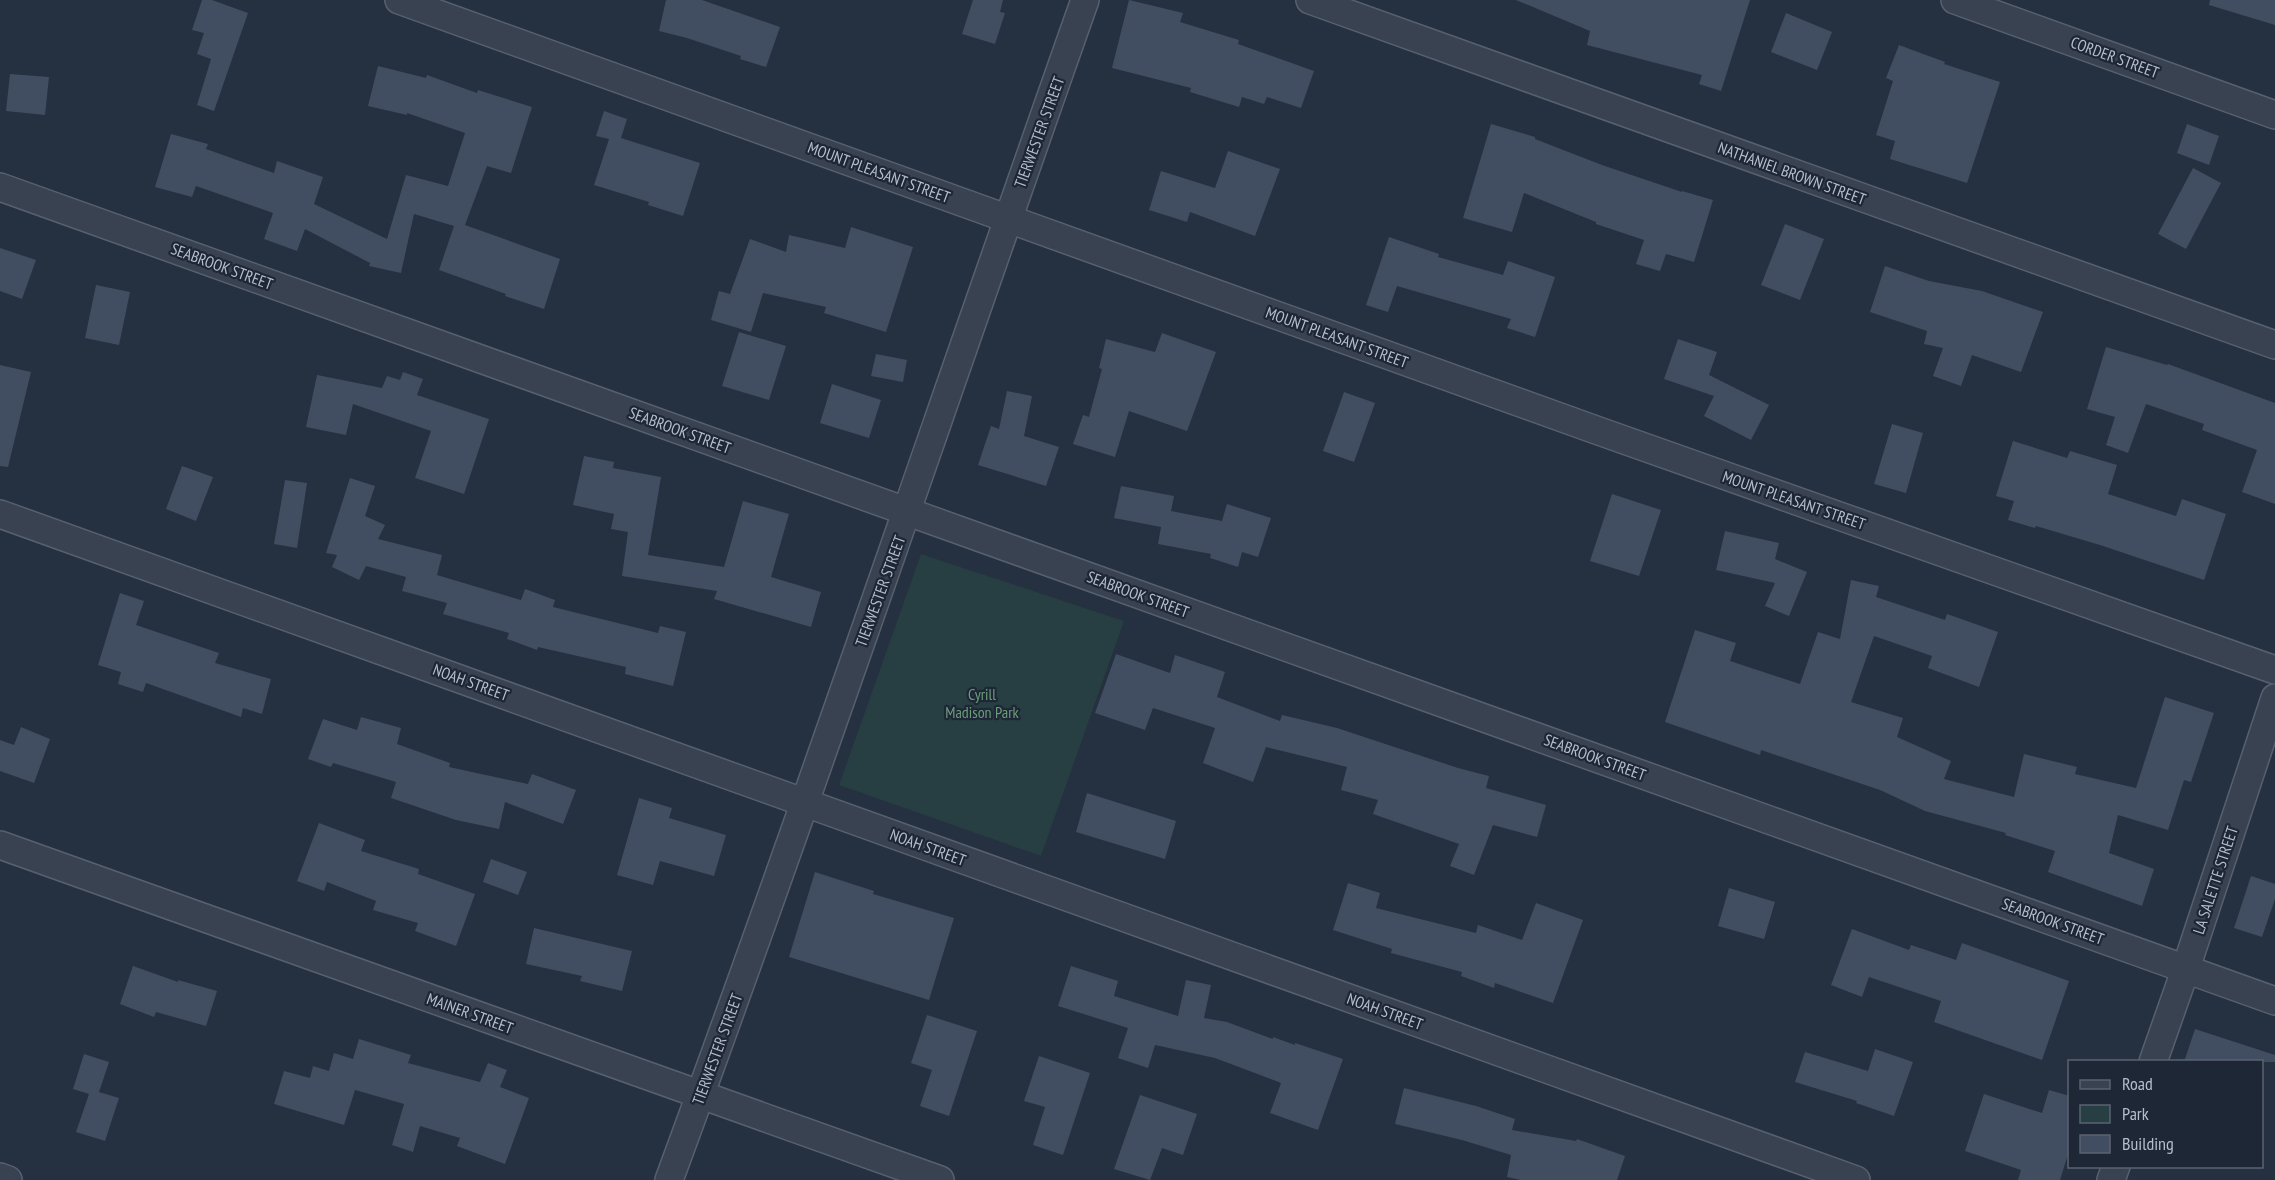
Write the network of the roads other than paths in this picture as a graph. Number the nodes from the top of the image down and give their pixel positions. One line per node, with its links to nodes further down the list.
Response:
1 (399, 0): 7 (street, MOUNT PLEASANT STREET)
2 (1085, 0): 7 (street, TIERWESTER STREET)
3 (1310, 0): 8 (street, NATHANIEL BROWN STREET)
4 (1955, 0): 5 (street, CORDER STREET)
5 (2275, 115)
6 (0, 187): 9 (street, SEABROOK STREET)
7 (1008, 218): 9 (street, TIERWESTER STREET); 11 (street, MOUNT PLEASANT STREET)
8 (2275, 345)
9 (908, 512): 13 (street, TIERWESTER STREET); 15 (street, SEABROOK STREET)
10 (0, 514): 13 (street, NOAH STREET)
11 (2275, 670)
12 (2275, 698): 15 (street, LA SALETTE STREET)
13 (804, 802): 18 (street, TIERWESTER STREET); 23 (street, NOAH STREET)
14 (0, 845): 18 (street, MAINER STREET)
15 (2186, 969): 16 (street, SEABROOK STREET); 17 (street, LA SALETTE STREET)
16 (2275, 1001)
17 (2155, 1060)
18 (700, 1095): 21 (street, TIERWESTER STREET); 22 (street, MAINER STREET)
19 (0, 1177): 20 (street)
20 (8, 1180)
21 (669, 1180)
22 (940, 1180)
23 (1856, 1180)

